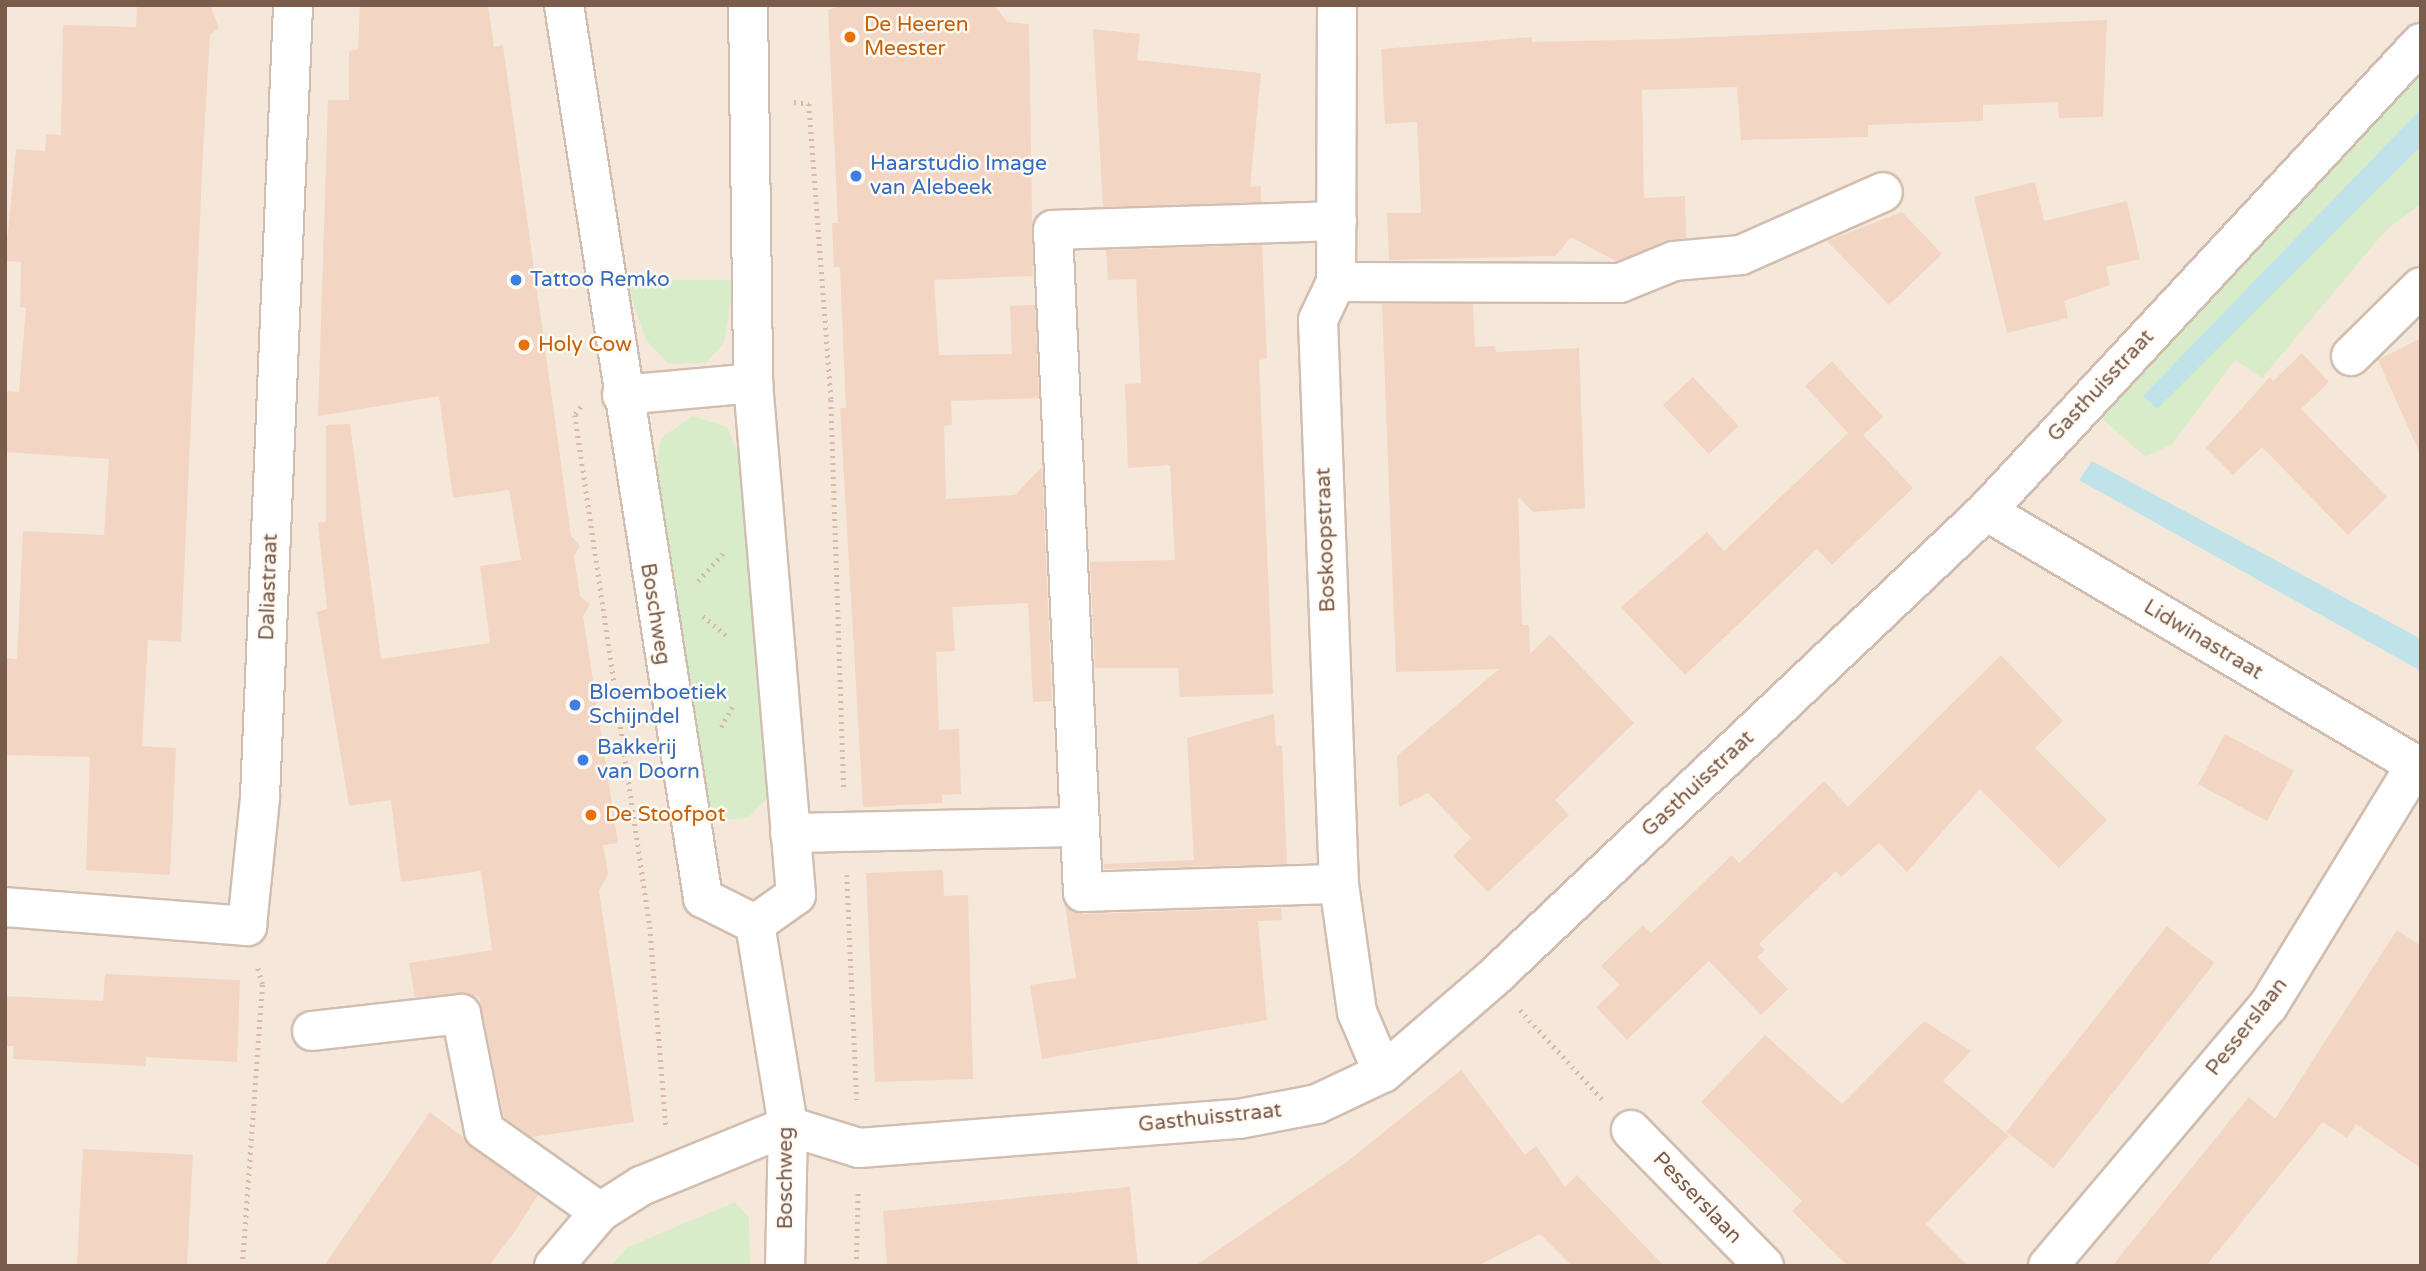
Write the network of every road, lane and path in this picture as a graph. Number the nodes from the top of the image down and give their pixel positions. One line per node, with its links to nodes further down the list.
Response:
1 (293, 5): 28 (street, Daliastraat)
2 (564, 5): 13 (street, Boschweg)
3 (748, 5): 6 (street)
4 (1337, 5): 8 (street, Boskoopstraat)
5 (2421, 43): 14 (street, Gasthuisstraat)
6 (748, 95): 12 (street); 24 (path)
7 (1883, 192): 9 (street)
8 (1337, 221): 9 (street, Boskoopstraat); 22 (street)
9 (1336, 282): 25 (street, Boskoopstraat)
10 (2421, 287): 11 (street)
11 (2351, 356)
12 (752, 383): 13 (street); 15 (street)
13 (622, 394): 21 (street, Boschweg); 35 (path)
14 (1986, 511): 20 (street, Lidwinastraat); 29 (street, Gasthuisstraat)
15 (760, 512): 16 (path); 23 (street)
16 (690, 590)
17 (699, 613): 18 (path)
18 (740, 647)
19 (741, 692): 21 (path)
20 (2418, 767): 42 (street, Pesserslaan)
21 (684, 792): 27 (street, Boschweg)
22 (1079, 827): 24 (street); 25 (street)
23 (790, 833): 24 (street); 27 (street)
24 (845, 834): 34 (path)
25 (1339, 884): 31 (street, Boskoopstraat)
26 (5, 906): 28 (street)
27 (755, 924): 32 (street, Boschweg)
28 (247, 926): 37 (path)
29 (1492, 979): 31 (street, Gasthuisstraat); 33 (path)
30 (312, 1031): 36 (street)
31 (1383, 1073): 34 (street, Gasthuisstraat)
32 (788, 1126): 34 (street, Gasthuisstraat); 35 (street); 39 (street, Boschweg)
33 (1631, 1130): 41 (street, Pesserslaan)
34 (859, 1148): 40 (path)
35 (670, 1175): 36 (street)
36 (600, 1212): 38 (street)
37 (242, 1266)
38 (554, 1266)
39 (785, 1266)
40 (856, 1266)
41 (1764, 1266)
42 (2048, 1266)

